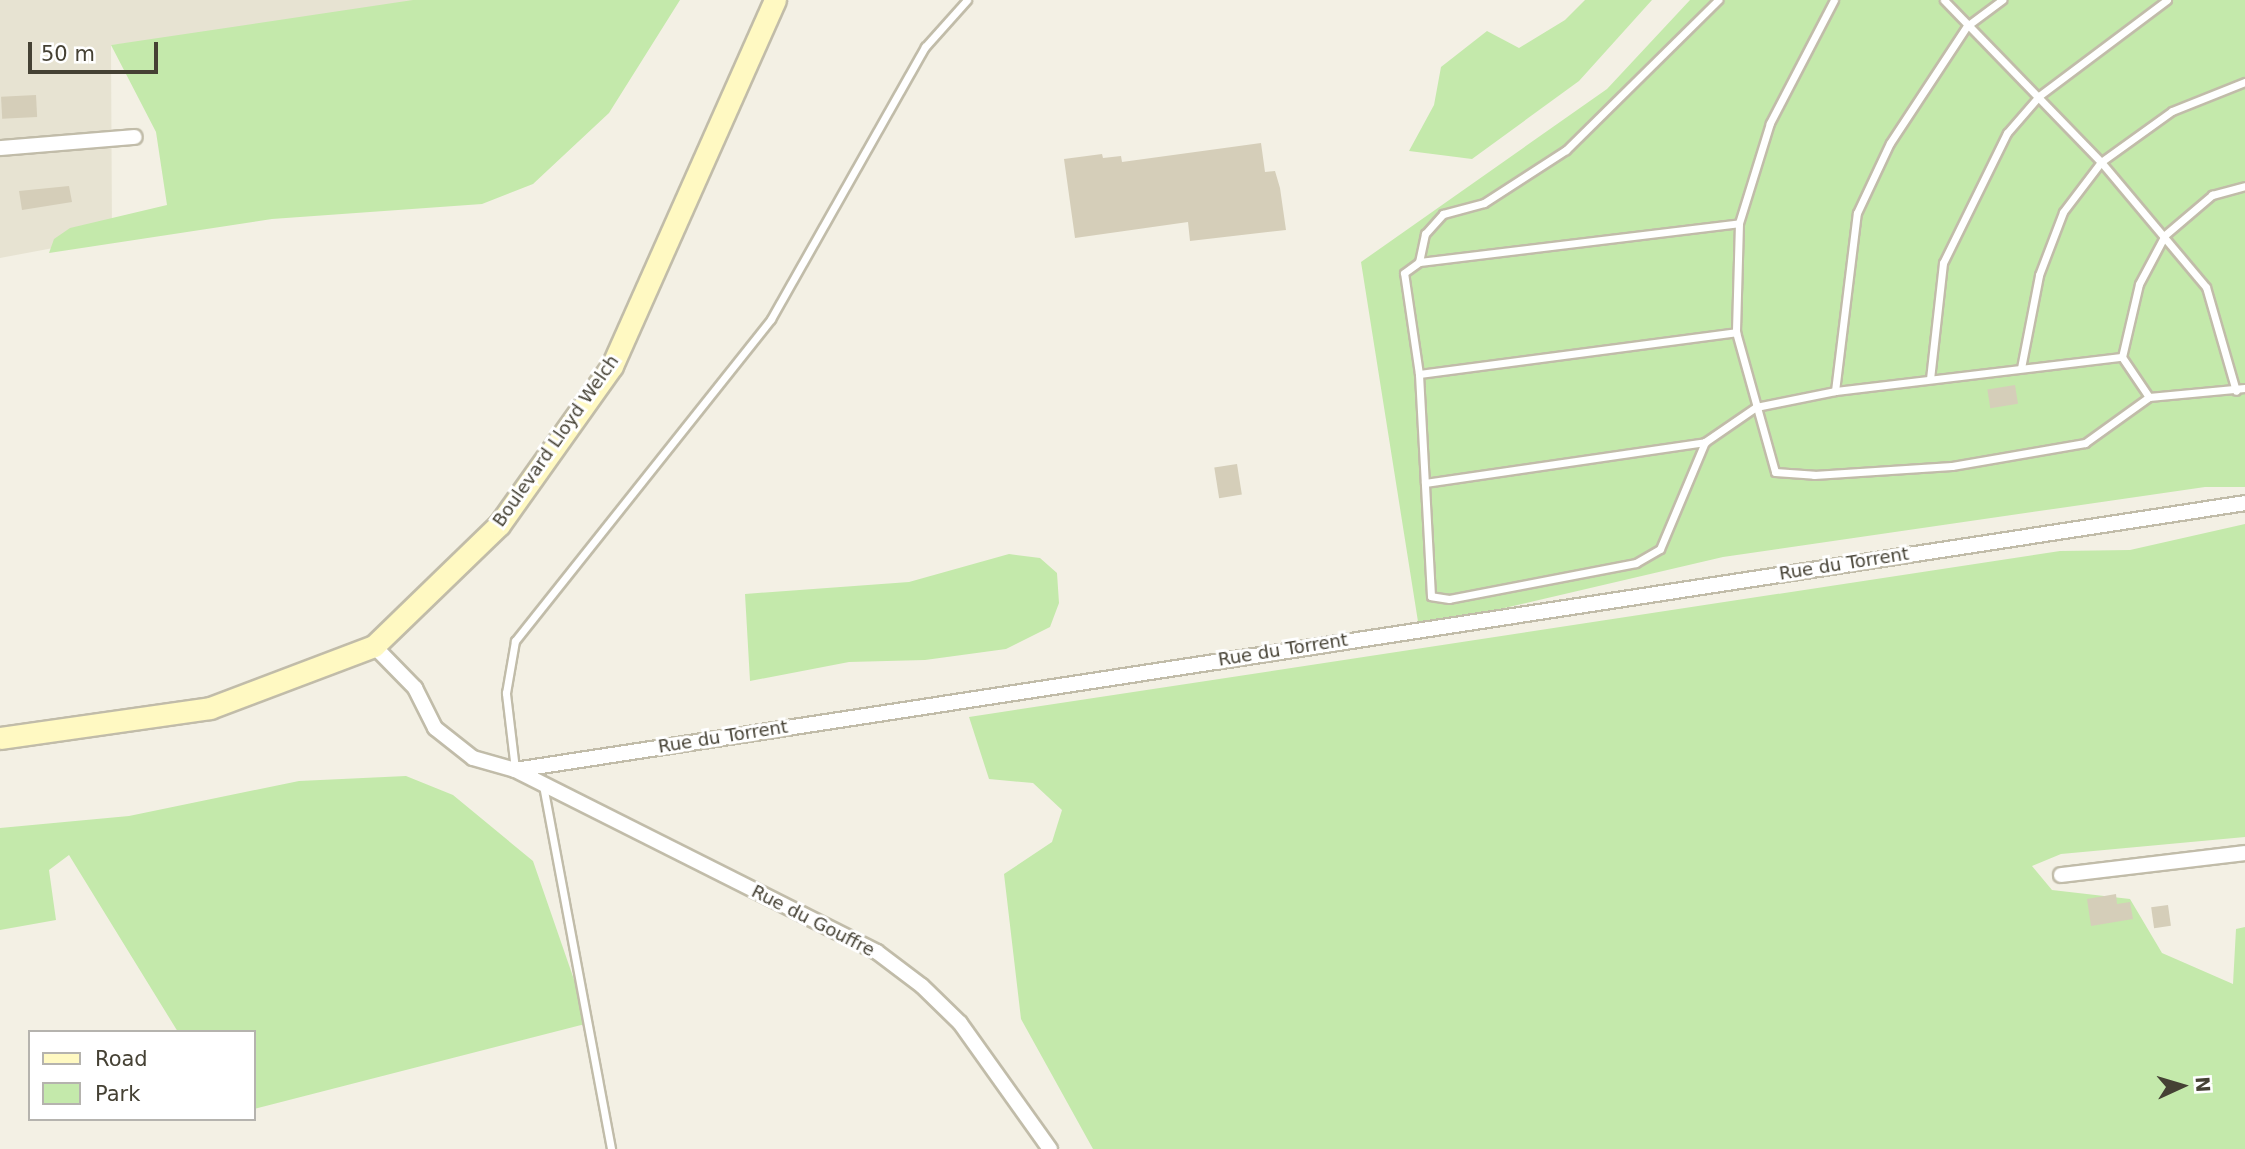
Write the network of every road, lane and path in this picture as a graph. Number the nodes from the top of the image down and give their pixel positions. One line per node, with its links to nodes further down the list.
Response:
1 (775, 0): 31 (main road, Boulevard Lloyd Welch)
2 (967, 0): 33 (lane)
3 (1718, 0): 17 (lane)
4 (1834, 0): 15 (lane)
5 (1944, 0): 8 (lane)
6 (2002, 0): 8 (lane)
7 (2167, 0): 10 (lane)
8 (1967, 26): 10 (lane); 24 (lane)
9 (2245, 82): 13 (lane)
10 (2039, 96): 13 (lane); 22 (lane)
11 (135, 137): 12 (street)
12 (0, 148)
13 (2101, 162): 16 (lane); 20 (lane)
14 (2245, 186): 16 (lane)
15 (1740, 223): 17 (lane); 18 (lane)
16 (2165, 235): 19 (lane); 25 (lane)
17 (1419, 262): 21 (lane)
18 (1736, 332): 21 (lane); 27 (lane)
19 (2122, 357): 20 (lane); 26 (lane)
20 (2021, 368): 22 (lane)
21 (1419, 374): 29 (lane)
22 (1930, 379): 24 (lane)
23 (2245, 388): 25 (lane)
24 (1835, 391): 27 (lane)
25 (2236, 391): 26 (lane)
26 (2149, 397): 27 (lane)
27 (1756, 407): 28 (lane)
28 (1705, 442): 29 (lane); 29 (lane)
29 (1425, 483)
30 (2245, 503): 33 (street, Rue du Torrent)
31 (374, 646): 32 (main road, Boulevard Lloyd Welch); 33 (street, Rue du Torrent)
32 (0, 738)
33 (515, 770): 34 (street, Rue du Gouffre)
34 (543, 784): 37 (lane); 38 (street, Rue du Gouffre)
35 (2245, 853): 36 (street)
36 (2062, 875)
37 (611, 1149)
38 (1050, 1149)

